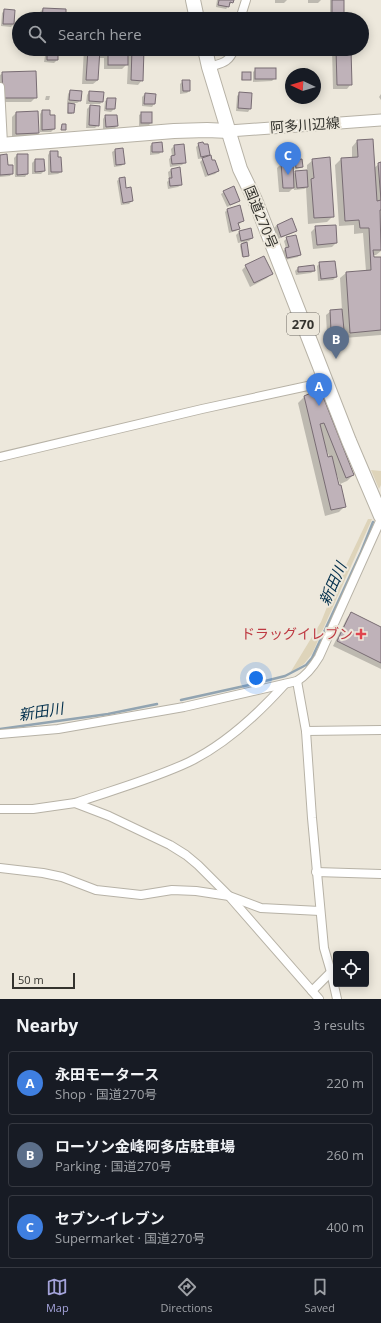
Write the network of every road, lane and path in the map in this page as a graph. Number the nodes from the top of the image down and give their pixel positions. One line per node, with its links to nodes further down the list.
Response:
1 (193, 0): 3 (highway)
2 (246, 0): 4 (street)
3 (196, 12)
4 (242, 12)
5 (207, 56): 7 (highway, 270)
6 (232, 56): 7 (street)
7 (209, 67): 10 (highway, 270)
8 (0, 87): 11 (street)
9 (381, 120): 10 (main road, 阿多川辺線)
10 (229, 131): 11 (highway); 12 (highway, 国道270号 / 270)
11 (1, 145)
12 (326, 382): 13 (street); 14 (highway, 国道270号 / 270)
13 (0, 457)
14 (381, 516)
15 (381, 519): 16 (street)
16 (297, 681): 17 (street); 19 (street)
17 (285, 684): 20 (street); 21 (street)
18 (381, 730): 19 (street)
19 (306, 732): 24 (street)
20 (0, 734)
21 (75, 803): 22 (street); 26 (street)
22 (0, 809)
23 (0, 868): 26 (street)
24 (316, 872): 25 (street); 27 (street)
25 (381, 874)
26 (229, 896): 27 (street); 29 (street)
27 (320, 911): 28 (street)
28 (331, 972): 29 (street); 31 (street)
29 (312, 991): 30 (street)
30 (319, 999)
31 (337, 999)

